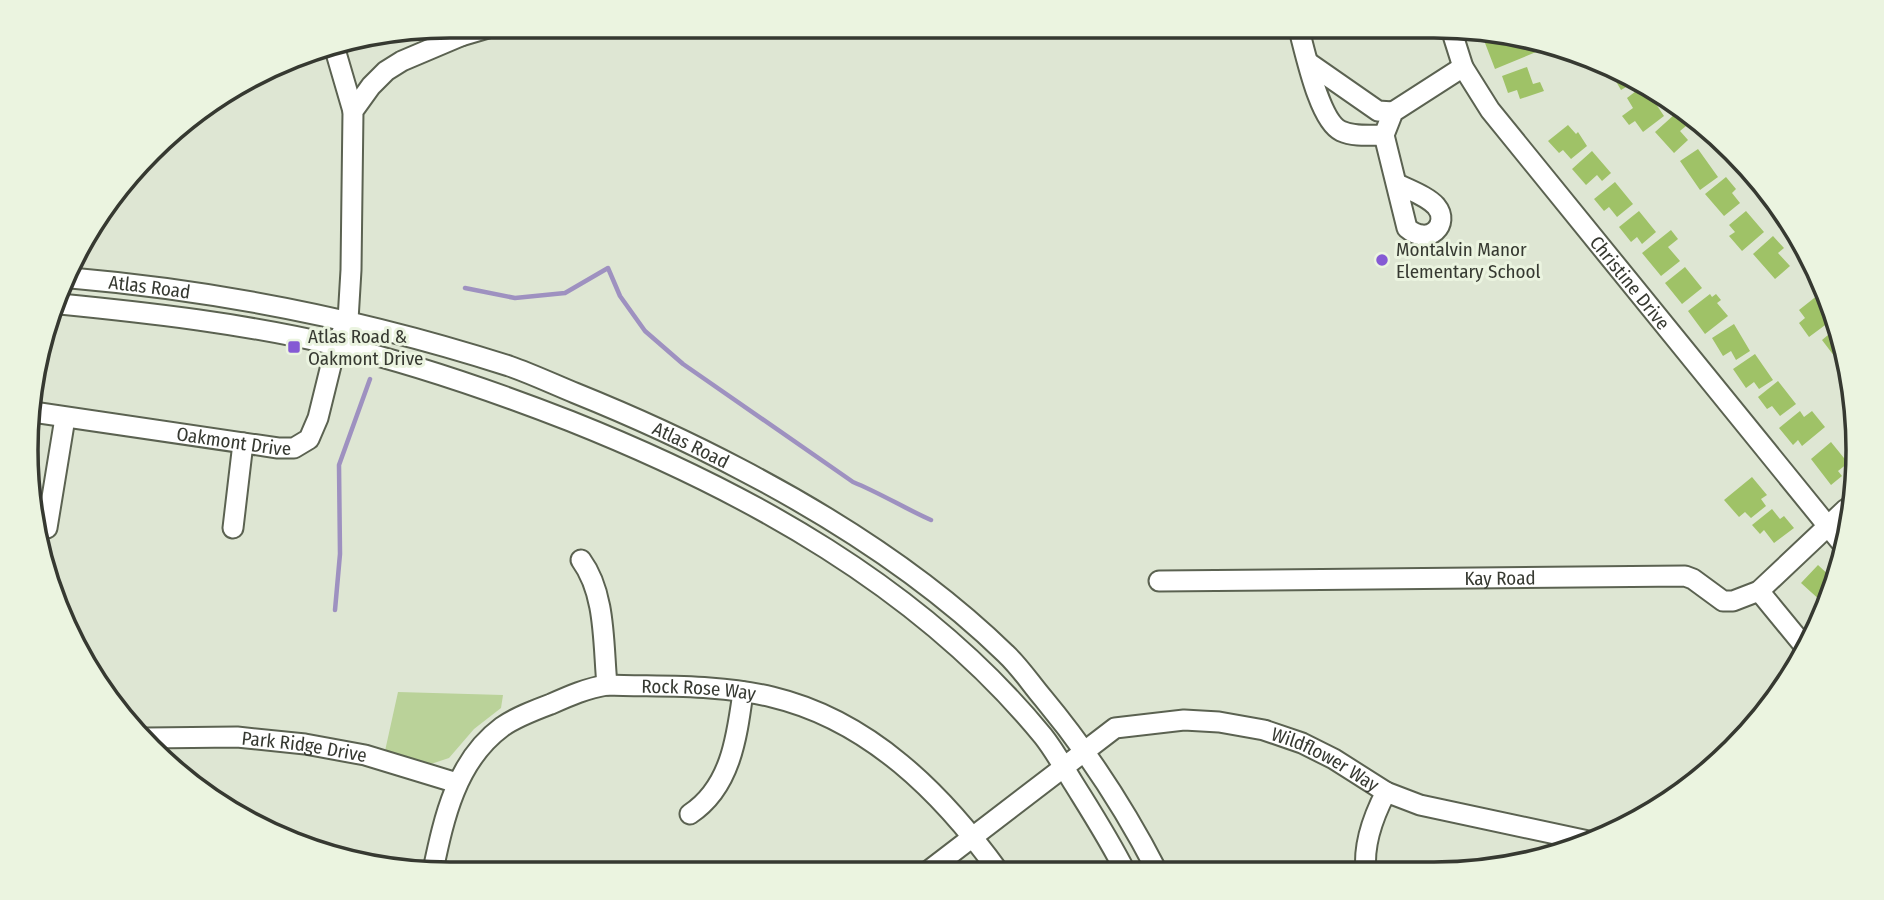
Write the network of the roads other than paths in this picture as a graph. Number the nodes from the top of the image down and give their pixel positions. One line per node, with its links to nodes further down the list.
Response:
1 (445, 38): 7 (street)
2 (1302, 38): 5 (street)
3 (1454, 39): 6 (street, Christine Drive)
4 (337, 55): 7 (street)
5 (1309, 63): 8 (street); 9 (street)
6 (1463, 67): 8 (street); 20 (street, Christine Drive)
7 (353, 111): 13 (street)
8 (1393, 112): 9 (street)
9 (1384, 135): 10 (street)
10 (1398, 184)
11 (76, 279): 13 (street, Atlas Road)
12 (65, 305): 14 (street, Atlas Road)
13 (348, 320): 14 (street, Oakmont Drive); 28 (street, Atlas Road)
14 (336, 345): 17 (street, Oakmont Drive); 29 (street, Atlas Road)
15 (40, 413): 16 (street, Oakmont Drive)
16 (65, 418): 17 (street, Oakmont Drive); 18 (street)
17 (243, 443): 19 (street)
18 (47, 528)
19 (233, 528)
20 (1833, 534): 23 (street)
21 (581, 560): 25 (street)
22 (1159, 581): 23 (street, Kay Road)
23 (1759, 592): 24 (street)
24 (1799, 640)
25 (607, 685): 26 (street, Rock Rose Way); 30 (street, Rock Rose Way)
26 (743, 692): 32 (street); 33 (street, Rock Rose Way)
27 (156, 738): 30 (street, Park Ridge Drive)
28 (1085, 750): 29 (street, Wildflower Way); 31 (street, Wildflower Way); 39 (street, Atlas Road)
29 (1063, 766): 33 (street, Wildflower Way); 38 (street, Atlas Road)
30 (457, 783): 35 (street, Rock Rose Way)
31 (1386, 792): 34 (street, Wildflower Way); 40 (street)
32 (690, 814)
33 (974, 837): 36 (street, Wildflower Way); 37 (street, Rock Rose Way)
34 (1572, 838)
35 (435, 861)
36 (940, 862)
37 (992, 862)
38 (1120, 862)
39 (1152, 862)
40 (1365, 862)

